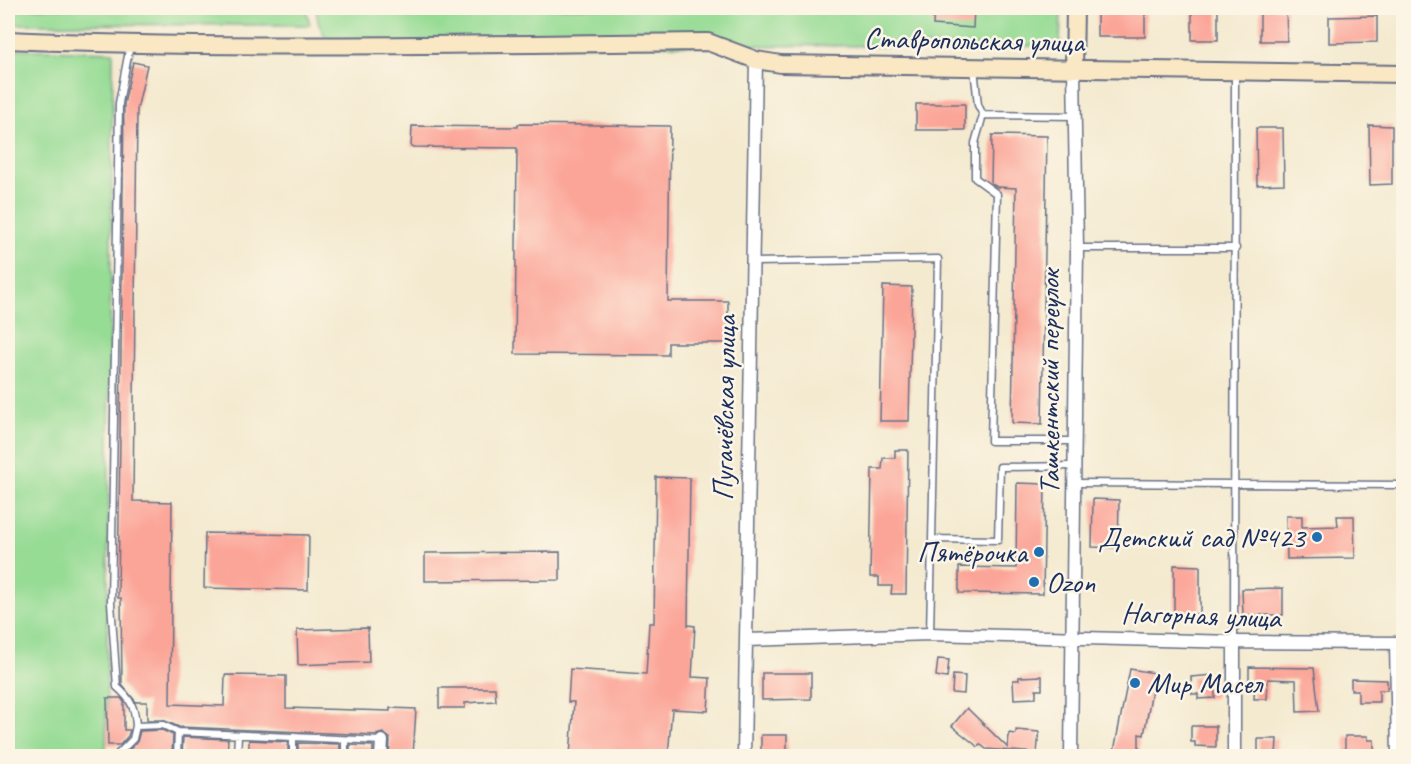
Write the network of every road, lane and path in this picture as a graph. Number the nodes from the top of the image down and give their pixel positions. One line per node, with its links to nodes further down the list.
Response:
1 (1075, 8): 6 (street, Ташкентский переулок)
2 (8, 40): 3 (street, Ставропольская улица)
3 (130, 45): 4 (street, Ставропольская улица); 25 (lane)
4 (756, 60): 5 (street, Ставропольская улица); 13 (street, Пугачёвская улица)
5 (974, 67): 6 (street, Ставропольская улица); 9 (lane)
6 (1074, 69): 7 (street, Ставропольская улица); 10 (street, Ташкентский переулок)
7 (1235, 72): 8 (street, Ставропольская улица); 12 (lane)
8 (1404, 74)
9 (982, 115): 10 (lane); 14 (lane)
10 (1076, 116): 11 (street, Ташкентский переулок)
11 (1077, 248): 12 (lane); 14 (street, Ташкентский переулок)
12 (1236, 248): 17 (lane)
13 (752, 262): 19 (lane); 22 (street, Пугачёвская улица)
14 (1075, 441): 15 (street, Ташкентский переулок)
15 (1075, 466): 16 (street, Ташкентский переулок); 19 (lane)
16 (1075, 483): 17 (lane); 21 (street, Ташкентский переулок)
17 (1234, 483): 18 (lane); 23 (lane)
18 (1404, 485)
19 (933, 539): 20 (lane)
20 (930, 634): 21 (street, Нагорная улица); 22 (street, Нагорная улица)
21 (1073, 636): 23 (street, Нагорная улица); 38 (street, Ташкентский переулок)
22 (746, 640): 37 (street, Пугачёвская улица)
23 (1234, 642): 24 (street, Нагорная улица); 39 (street)
24 (1400, 643): 40 (street)
25 (136, 726): 26 (lane); 31 (lane)
26 (178, 732): 27 (lane); 32 (lane)
27 (238, 735): 28 (lane); 33 (lane)
28 (293, 737): 29 (lane); 34 (lane)
29 (345, 740): 30 (lane); 35 (lane)
30 (382, 741): 36 (street)
31 (116, 756)
32 (177, 756)
33 (237, 756)
34 (293, 756)
35 (345, 756)
36 (381, 756)
37 (744, 756)
38 (1071, 756)
39 (1234, 756)
40 (1398, 756)

